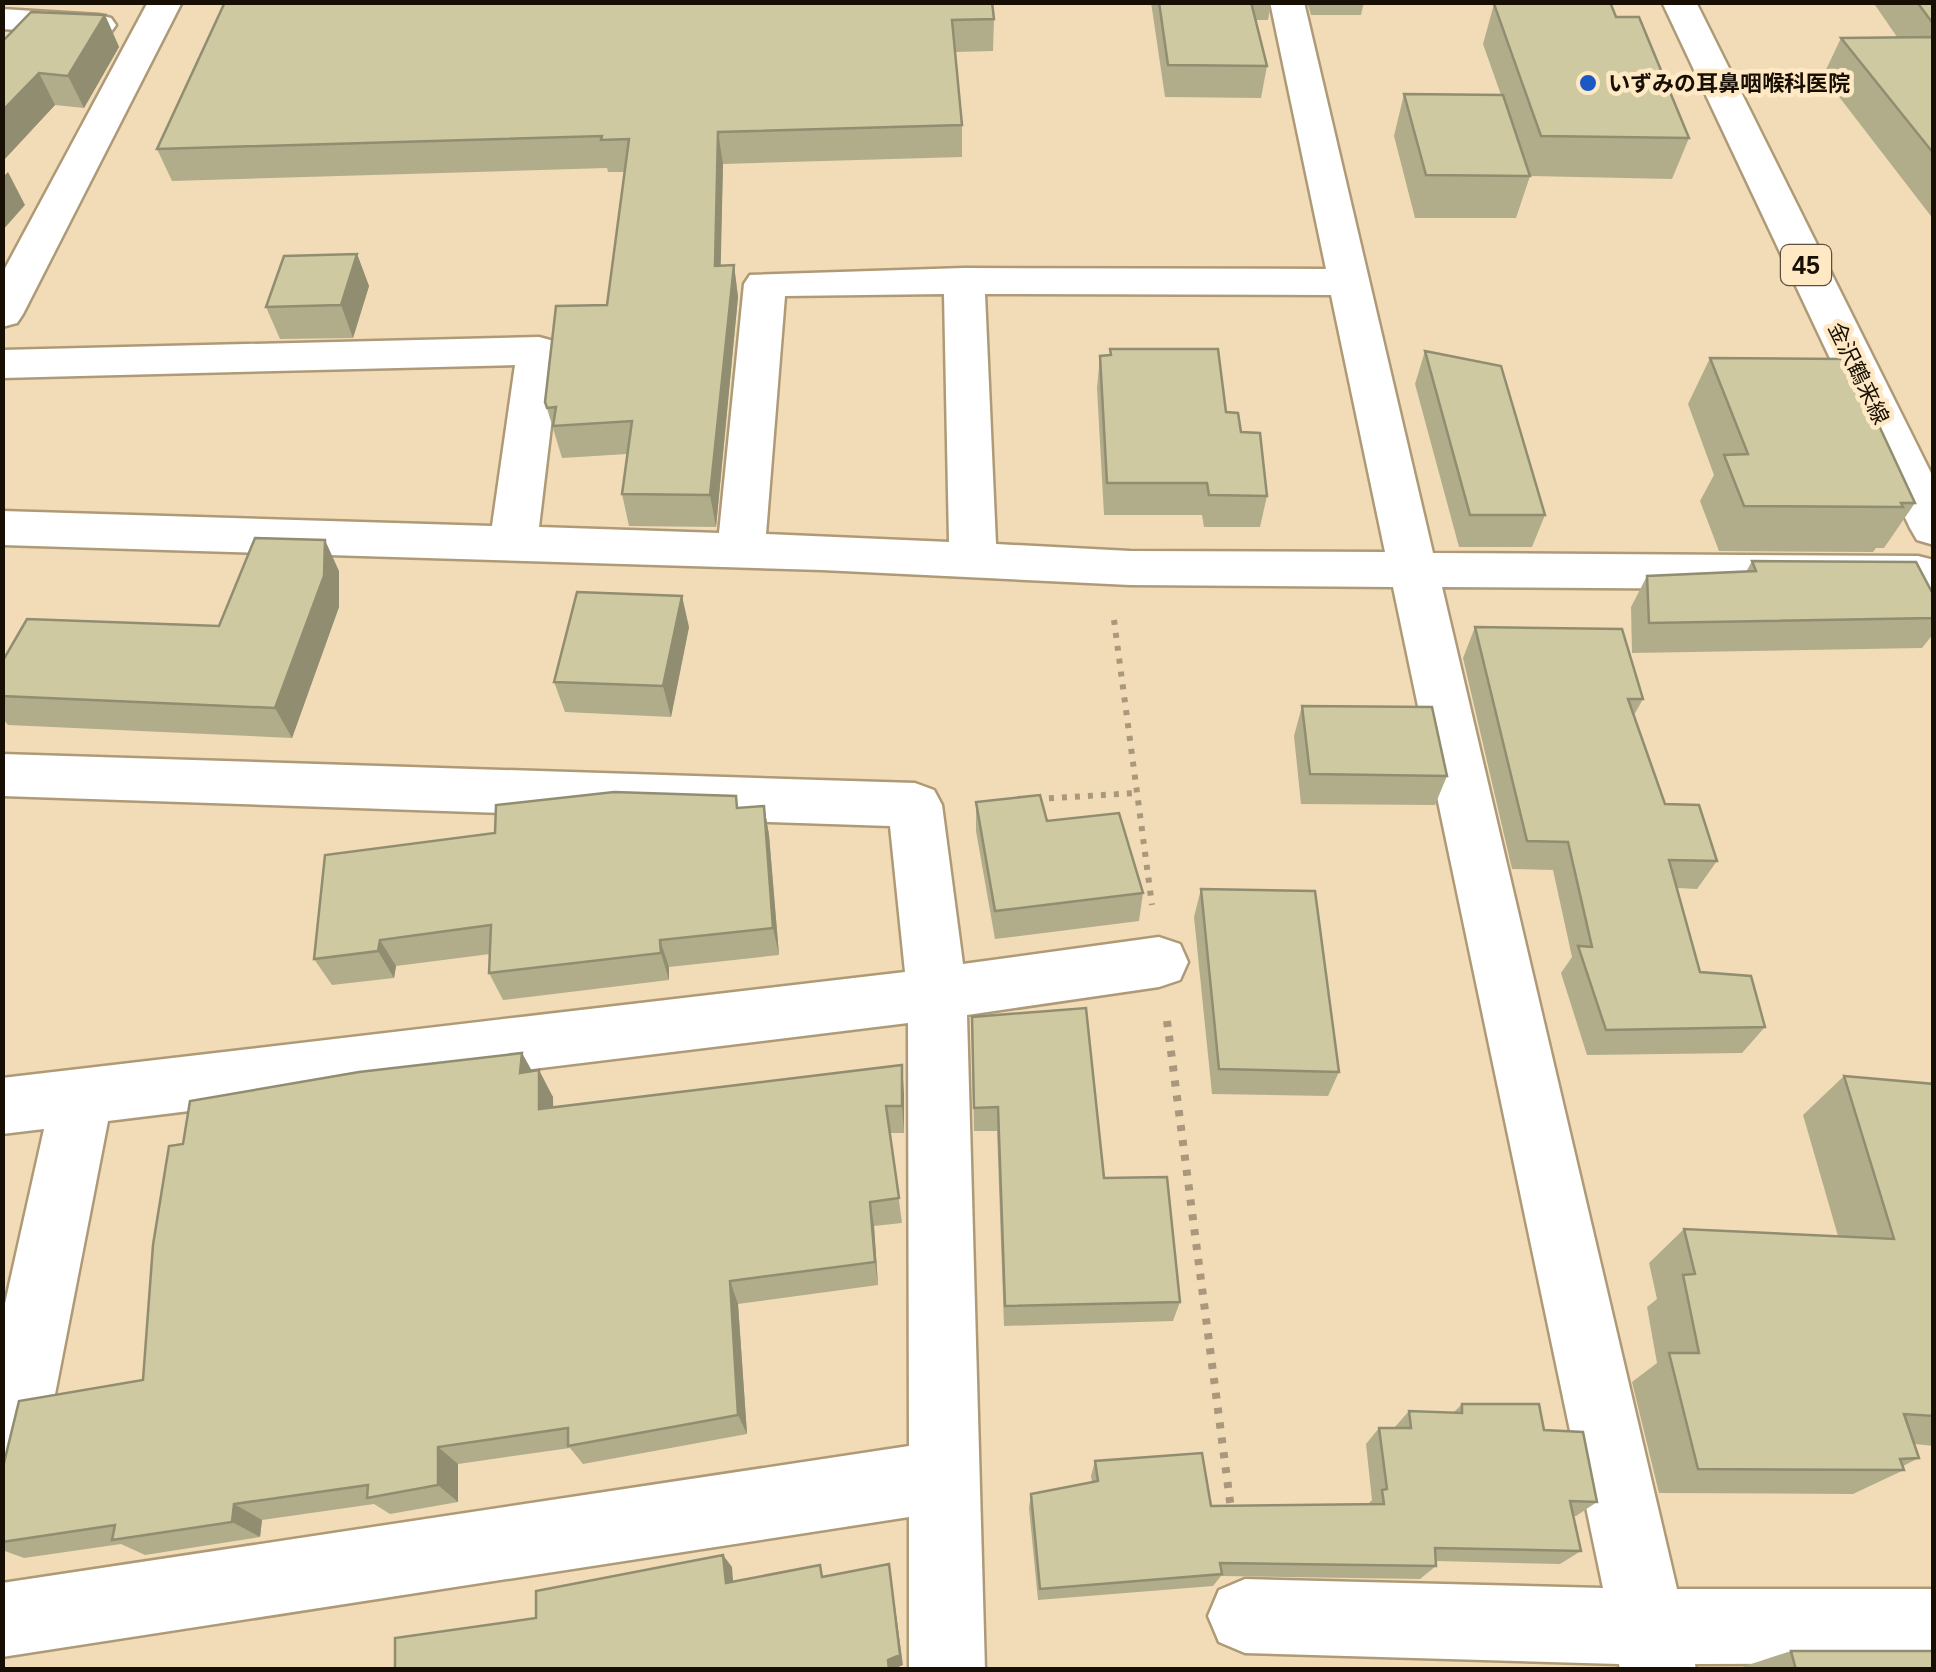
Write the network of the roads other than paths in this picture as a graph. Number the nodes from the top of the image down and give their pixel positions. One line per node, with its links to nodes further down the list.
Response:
1 (1287, 2): 6 (street)
2 (1679, 2): 10 (street, 金沢鶴来線 / 45)
3 (159, 15): 4 (street); 7 (street)
4 (2, 20)
5 (964, 281): 6 (street); 12 (street); 13 (street)
6 (1350, 282): 14 (street)
7 (2, 314)
8 (2, 364): 11 (street)
9 (2, 528): 11 (street)
10 (1934, 528)
11 (512, 543): 12 (street)
12 (741, 550): 13 (street)
13 (973, 561): 14 (street)
14 (1415, 567): 15 (street); 26 (street)
15 (1934, 582)
16 (2, 775): 18 (street)
17 (1159, 962): 18 (street)
18 (937, 994): 19 (street); 21 (street)
19 (82, 1095): 20 (street); 22 (street)
20 (2, 1106)
21 (945, 1476): 24 (street); 27 (street)
22 (2, 1482)
23 (1245, 1616): 26 (street)
24 (2, 1620)
25 (1934, 1626): 26 (street)
26 (1654, 1648)
27 (947, 1670)

